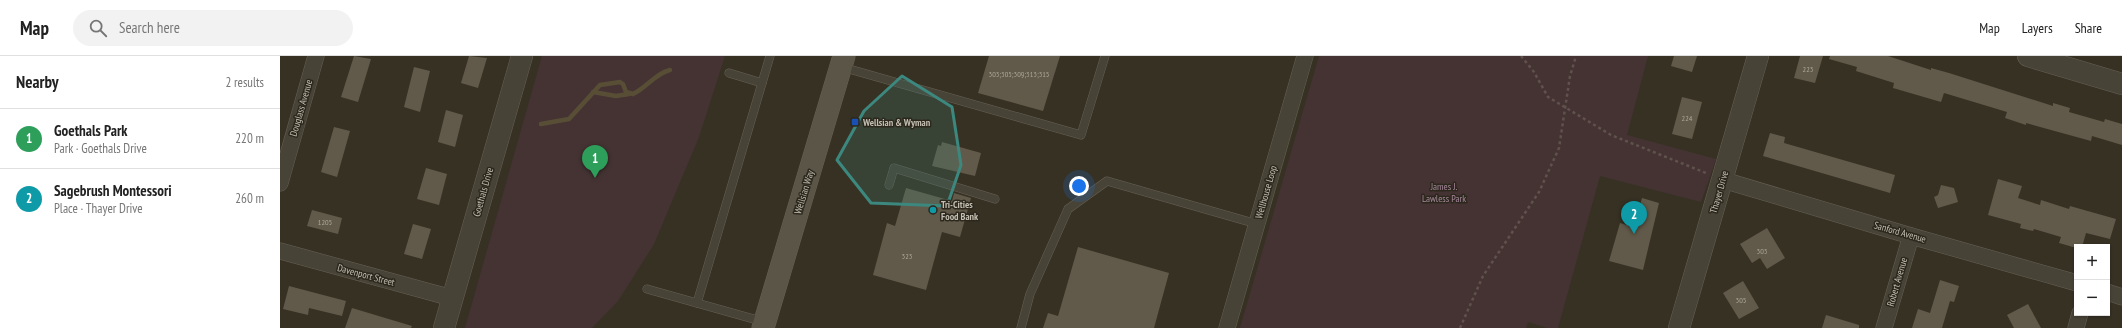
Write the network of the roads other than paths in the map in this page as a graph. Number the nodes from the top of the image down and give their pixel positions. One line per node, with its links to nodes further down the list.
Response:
1 (316, 56): 13 (street, Douglass Avenue)
2 (522, 56): 23 (street, Goethals Drive)
3 (770, 56): 10 (lane)
4 (1105, 56): 8 (lane)
5 (1305, 56): 16 (street, Wellhouse Loop)
6 (1758, 56): 12 (street, Thayer Drive)
7 (2028, 56): 11 (street)
8 (842, 62): 26 (main road, Wellsian Way)
9 (729, 73): 10 (lane)
10 (762, 82): 24 (lane)
11 (2122, 84)
12 (1716, 177): 17 (street, Sanford Avenue); 30 (street, Thayer Drive)
13 (280, 183)
14 (889, 184): 15 (lane)
15 (995, 199)
16 (1257, 224): 28 (lane); 29 (street, Wellhouse Loop)
17 (1911, 236): 19 (street, Sanford Avenue); 31 (street, Robert Avenue)
18 (280, 251): 23 (street, Davenport Street)
19 (2074, 281)
20 (647, 289): 24 (lane)
21 (2110, 293): 22 (street)
22 (2122, 297)
23 (452, 298): 27 (street, Goethals Drive)
24 (697, 303): 26 (lane)
25 (2079, 316): 32 (street)
26 (764, 325)
27 (444, 328)
28 (1022, 328)
29 (1227, 328)
30 (1679, 328)
31 (1884, 328)
32 (2076, 328)

